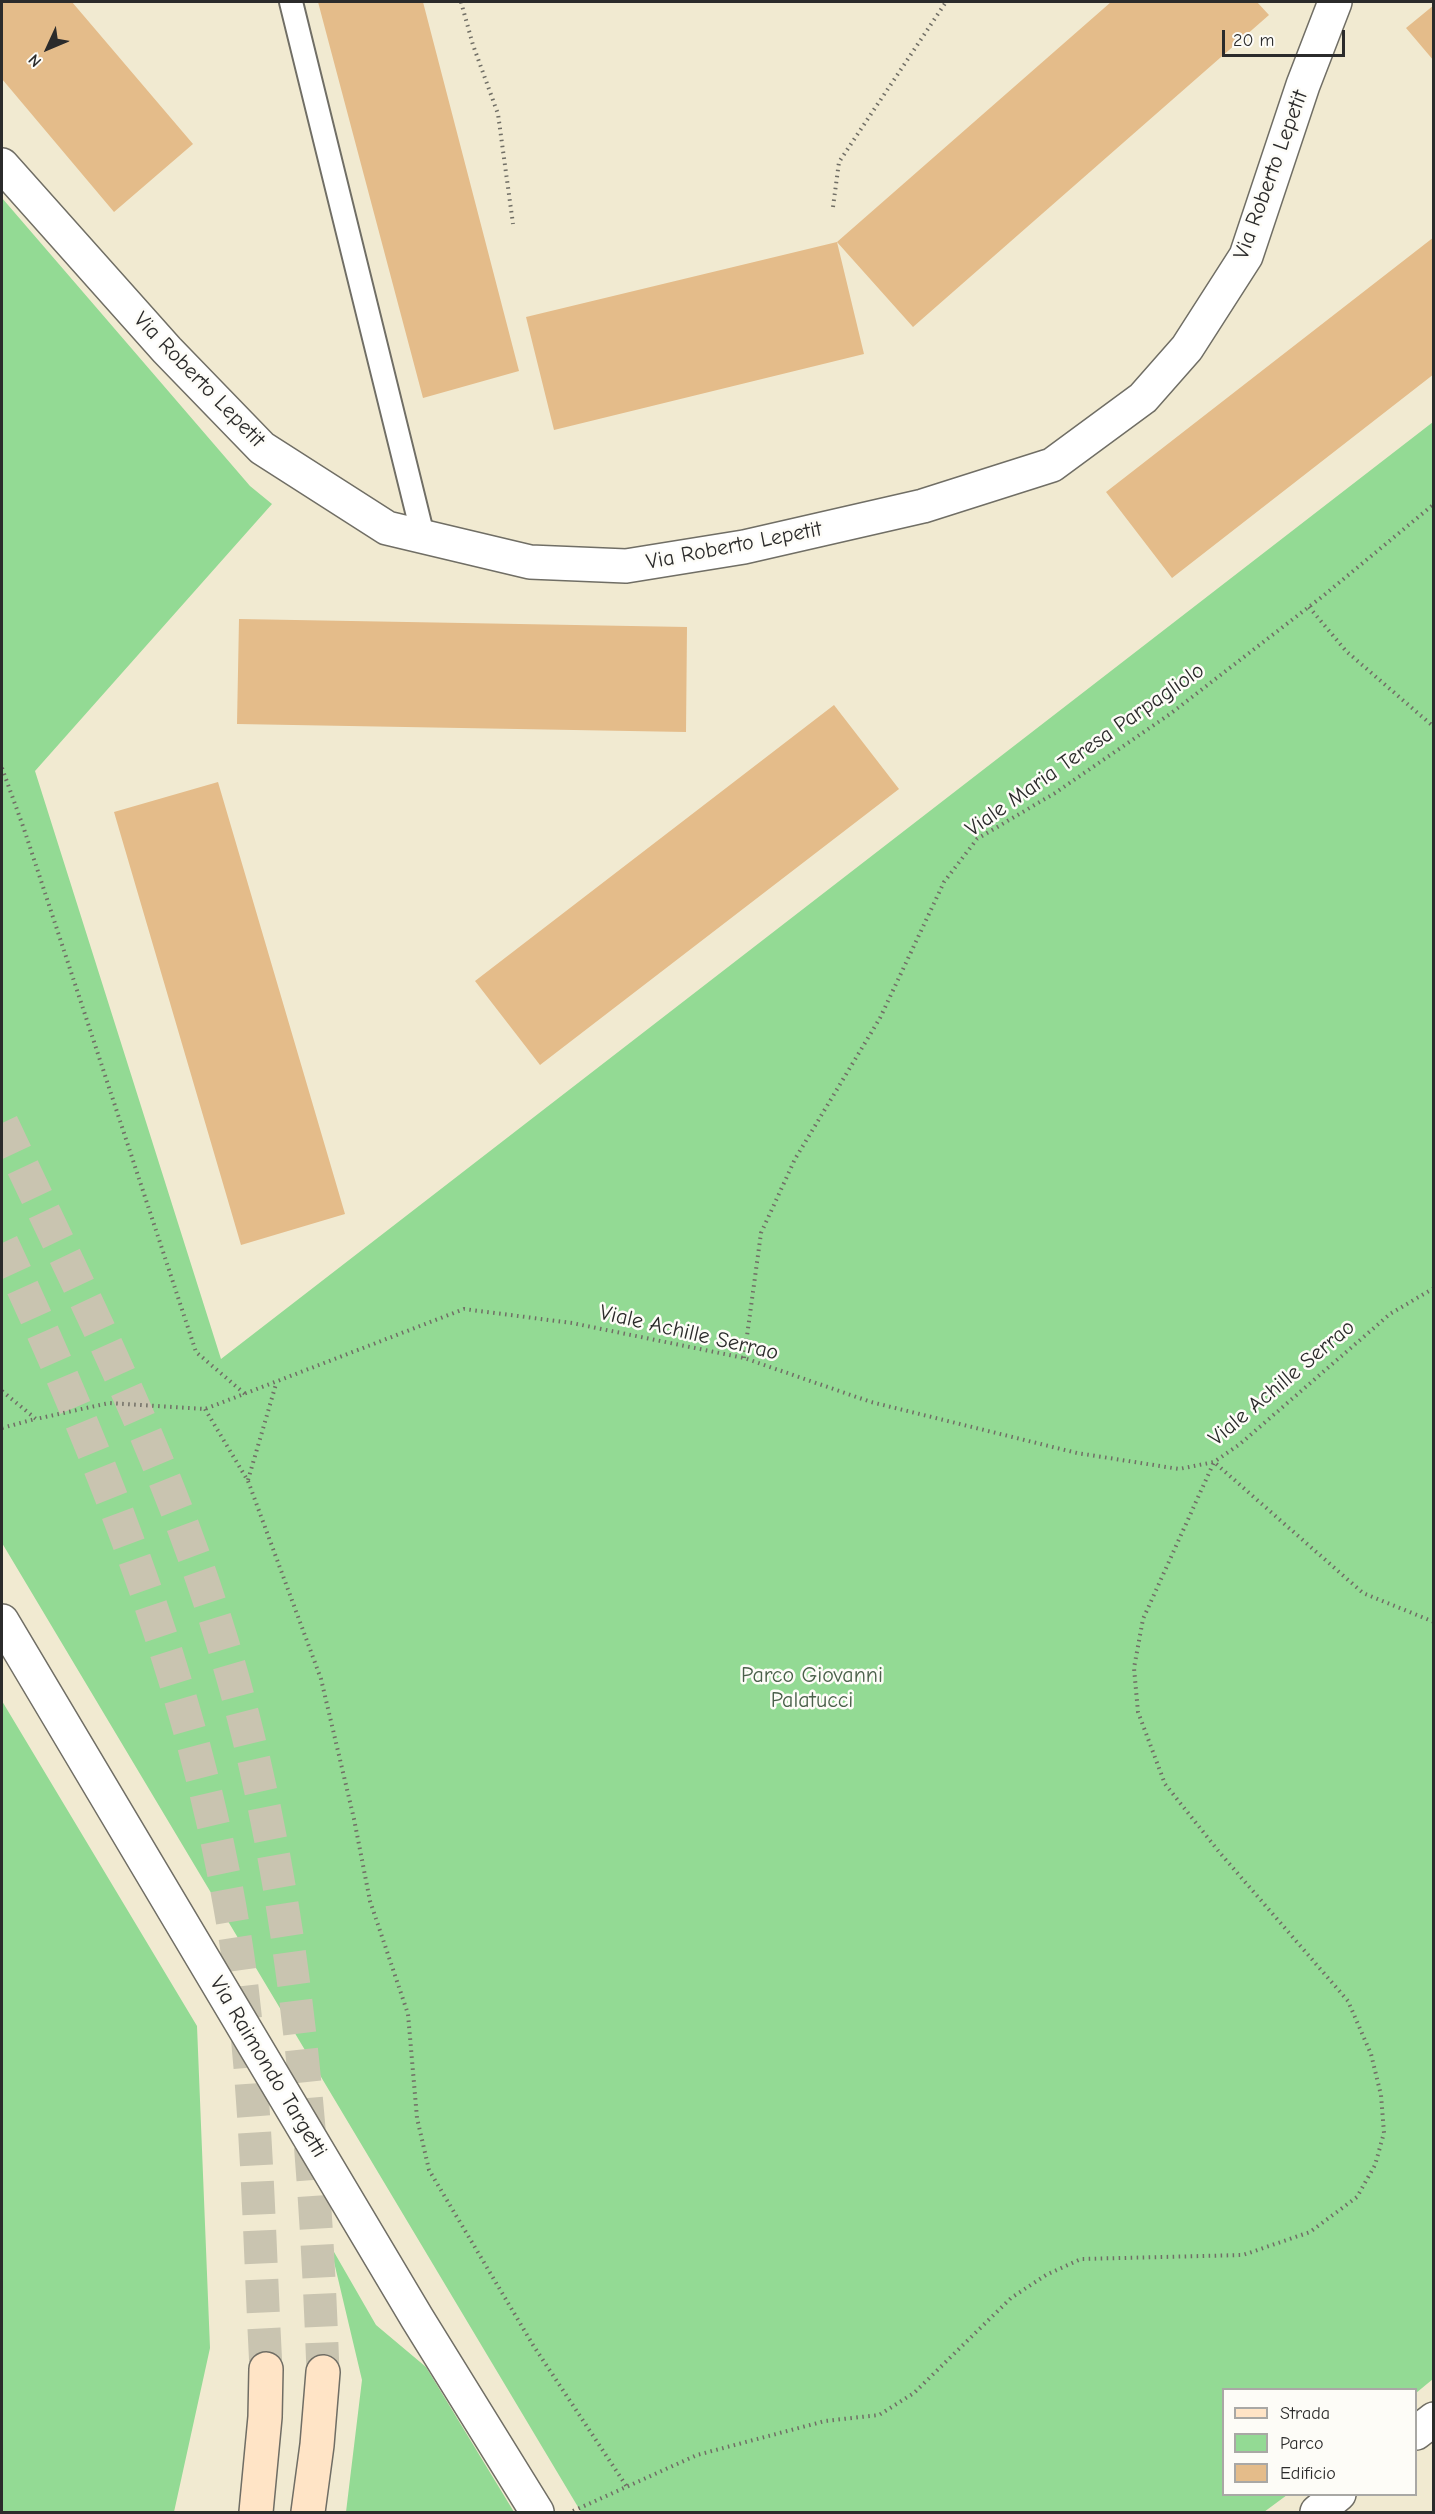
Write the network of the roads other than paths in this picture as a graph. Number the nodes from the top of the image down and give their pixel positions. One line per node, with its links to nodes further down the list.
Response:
1 (291, 2): 4 (lane)
2 (1335, 2): 4 (street, Via Roberto Lepetit)
3 (2, 165): 4 (street, Via Roberto Lepetit)
4 (423, 536)
5 (2, 1620): 13 (street, Via Raimondo Targetti)
6 (266, 2369): 11 (main road)
7 (323, 2372): 12 (main road)
8 (1434, 2418): 9 (street)
9 (1417, 2432)
10 (1337, 2496): 14 (street)
11 (256, 2512)
12 (308, 2512)
13 (537, 2512)
14 (1317, 2512)

